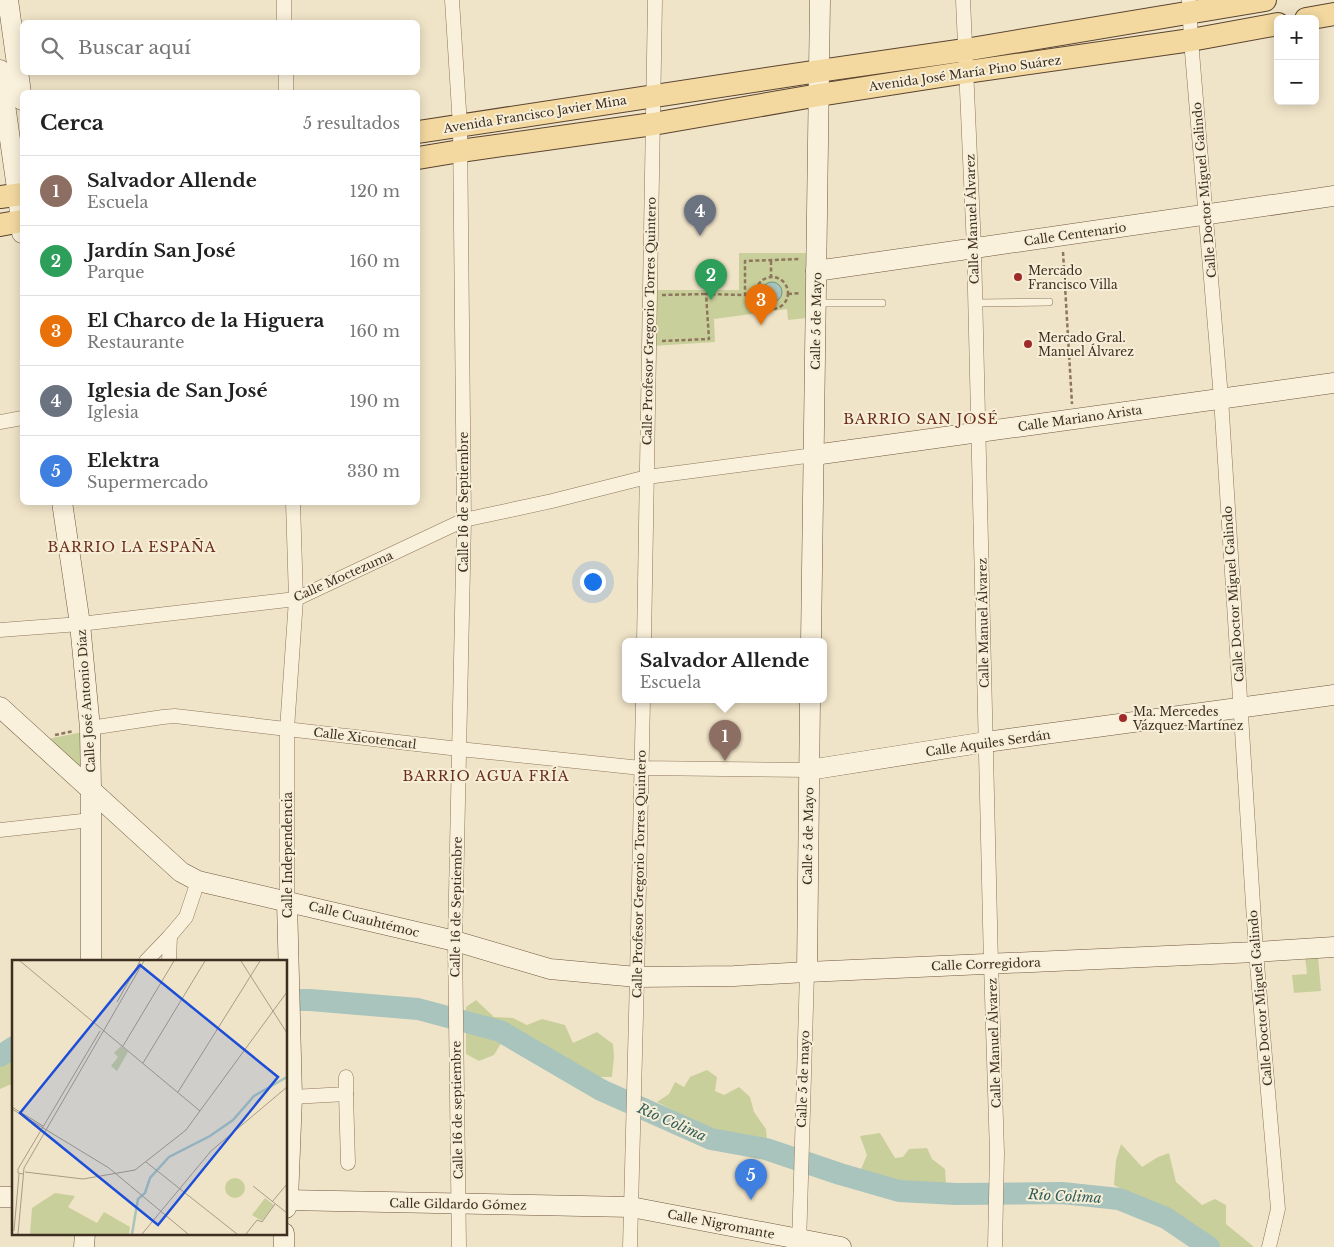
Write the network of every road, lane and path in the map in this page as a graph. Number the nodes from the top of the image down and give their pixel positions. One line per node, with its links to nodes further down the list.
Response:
1 (8, 0): 18 (street)
2 (284, 0): 11 (street)
3 (452, 0): 23 (street, Calle 16 de Septiembre)
4 (655, 0): 21 (street, Calle Profesor Gregorio Torres Quintero)
5 (820, 0): 16 (street, Calle 5 de Mayo)
6 (963, 0): 14 (street, Calle Manuel Álvarez)
7 (1265, 0): 8 (main road, Avenida José María Pino Suárez)
8 (1190, 6): 13 (street, Calle Doctor Miguel Galindo); 14 (main road, Avenida José María Pino Suárez)
9 (1334, 14): 10 (main road)
10 (1319, 17)
11 (284, 20)
12 (1274, 25): 13 (main road, Avenida José María Pino Suárez)
13 (1191, 40): 14 (main road, Avenida José María Pino Suárez); 29 (street, Calle Doctor Miguel Galindo)
14 (966, 61): 16 (main road, Avenida José María Pino Suárez); 20 (main road, Avenida José María Pino Suárez); 32 (street, Calle Manuel Álvarez)
15 (0, 70): 27 (street)
16 (819, 71): 20 (street, Calle 5 de Mayo); 21 (main road, Avenida José María Pino Suárez)
17 (286, 75): 19 (street)
18 (21, 90)
19 (286, 90)
20 (819, 95): 22 (main road, Avenida José María Pino Suárez); 34 (street, Calle 5 de Mayo)
21 (653, 97): 22 (street, Calle Profesor Gregorio Torres Quintero); 23 (main road, Avenida Francisco Javier Mina)
22 (653, 124): 25 (main road, Avenida Francisco Javier Mina); 39 (street, Calle Profesor Gregorio Torres Quintero)
23 (460, 126): 24 (main road, Avenida Francisco Javier Mina); 25 (street, Calle 16 de Septiembre)
24 (420, 132)
25 (460, 151): 26 (main road, Avenida Francisco Javier Mina); 55 (street, Calle 16 de Septiembre)
26 (420, 158)
27 (14, 195): 30 (street)
28 (1334, 196): 29 (street, Calle Centenario)
29 (1206, 215): 31 (street, Calle Centenario); 46 (street, Calle Doctor Miguel Galindo)
30 (18, 224)
31 (1062, 236): 32 (street, Calle Centenario); 48 (path)
32 (974, 248): 34 (street, Calle Centenario); 43 (street, Calle Manuel Álvarez)
33 (771, 260): 34 (path); 35 (path); 37 (path)
34 (816, 264): 41 (street, Calle 5 de Mayo)
35 (771, 277): 38 (path); 38 (path)
36 (706, 294): 37 (path); 39 (path); 44 (path)
37 (745, 294): 38 (path)
38 (756, 294)
39 (650, 296): 44 (street, Calle Profesor Gregorio Torres Quintero)
40 (1049, 302): 43 (lane)
41 (816, 303): 42 (lane); 51 (street, Calle 5 de Mayo)
42 (882, 303)
43 (975, 303): 50 (street, Calle Manuel Álvarez)
44 (649, 341): 52 (street, Calle Profesor Gregorio Torres Quintero)
45 (1334, 383): 46 (street, Calle Mariano Arista)
46 (1221, 398): 48 (street, Calle Mariano Arista); 65 (street, Calle Doctor Miguel Galindo)
47 (20, 418): 49 (street)
48 (1073, 419): 50 (street, Calle Mariano Arista)
49 (0, 422)
50 (978, 432): 51 (street, Calle Mariano Arista); 69 (street, Calle Manuel Álvarez)
51 (814, 455): 52 (street, Calle Mariano Arista); 60 (street, Calle 5 de Mayo)
52 (647, 478): 55 (street, Calle Moctezuma); 59 (street, Calle Profesor Gregorio Torres Quintero)
53 (62, 505): 57 (street, Calle José Antonio Díaz)
54 (293, 505): 56 (street, Calle Independencia)
55 (464, 520): 56 (street, Calle Moctezuma); 70 (street, Calle 16 de Septiembre)
56 (296, 599): 57 (street, Calle Moctezuma); 67 (street, Calle Independencia)
57 (80, 624): 58 (street, Calle Moctezuma); 66 (street, Calle José Antonio Díaz)
58 (0, 630)
59 (644, 638)
60 (811, 638)
61 (1334, 695): 65 (street, Calle Aquiles Serdán)
62 (642, 703): 71 (street, Calle Profesor Gregorio Torres Quintero)
63 (810, 703): 72 (street, Calle 5 de Mayo)
64 (0, 706): 68 (street, Calle Cuauhtémoc)
65 (1240, 707): 69 (street, Calle Aquiles Serdán); 81 (street, Calle Doctor Miguel Galindo)
66 (90, 728): 67 (street, Calle Xicotencatl); 68 (path); 73 (street, Calle José Antonio Díaz)
67 (287, 729): 70 (street, Calle Xicotencatl); 77 (street, Calle Independencia)
68 (36, 739): 73 (street, Calle Cuauhtémoc)
69 (986, 742): 72 (street, Calle Aquiles Serdán); 85 (street, Calle Manuel Álvarez)
70 (459, 749): 71 (street, Calle Xicotencatl); 79 (street, Calle 16 de Septiembre)
71 (641, 768): 72 (street, Calle Aquiles Serdán); 87 (street, Calle Profesor Gregorio Torres Quintero)
72 (809, 770): 86 (street, Calle 5 de Mayo)
73 (91, 790): 74 (street, Calle José Antonio Díaz); 76 (street, Calle Cuauhtémoc)
74 (91, 820): 75 (street); 82 (street, Calle José Antonio Díaz)
75 (0, 830)
76 (198, 880): 77 (street, Calle Cuauhtémoc); 78 (street)
77 (287, 901): 79 (street, Calle Cuauhtémoc); 91 (street, Calle Independencia)
78 (170, 936): 83 (street); 84 (street)
79 (455, 941): 87 (street, Calle Cuauhtémoc); 88 (street, Calle 16 de Septiembre)
80 (1334, 947): 81 (street, Calle Corregidora)
81 (1256, 952): 85 (street, Calle Corregidora); 101 (street, Calle Doctor Miguel Galindo)
82 (91, 960)
83 (147, 960)
84 (169, 960)
85 (991, 964): 86 (street, Calle Corregidora); 100 (street, Calle Manuel Álvarez)
86 (806, 972): 87 (street, Calle Corregidora); 99 (street, Calle 5 de mayo)
87 (637, 977): 96 (street, Calle Profesor Gregorio Torres Quintero)
88 (455, 1004): 95 (street, Calle 16 de septiembre)
89 (346, 1077): 90 (street)
90 (346, 1094): 91 (street); 92 (street)
91 (292, 1098): 93 (street, Calle Independencia)
92 (348, 1163)
93 (288, 1182)
94 (288, 1203): 95 (street, Calle Gildardo Gómez)
95 (459, 1204): 96 (street, Calle Gildardo Gómez); 104 (street, Calle 16 de septiembre)
96 (631, 1207): 99 (street, Calle Nigromante); 105 (street, Calle Profesor Gregorio Torres Quintero)
97 (85, 1234): 102 (street)
98 (284, 1234): 103 (street)
99 (799, 1243): 106 (street, Calle Nigromante)
100 (994, 1243)
101 (1270, 1244)
102 (84, 1247)
103 (284, 1247)
104 (459, 1247)
105 (630, 1247)
106 (842, 1247)

